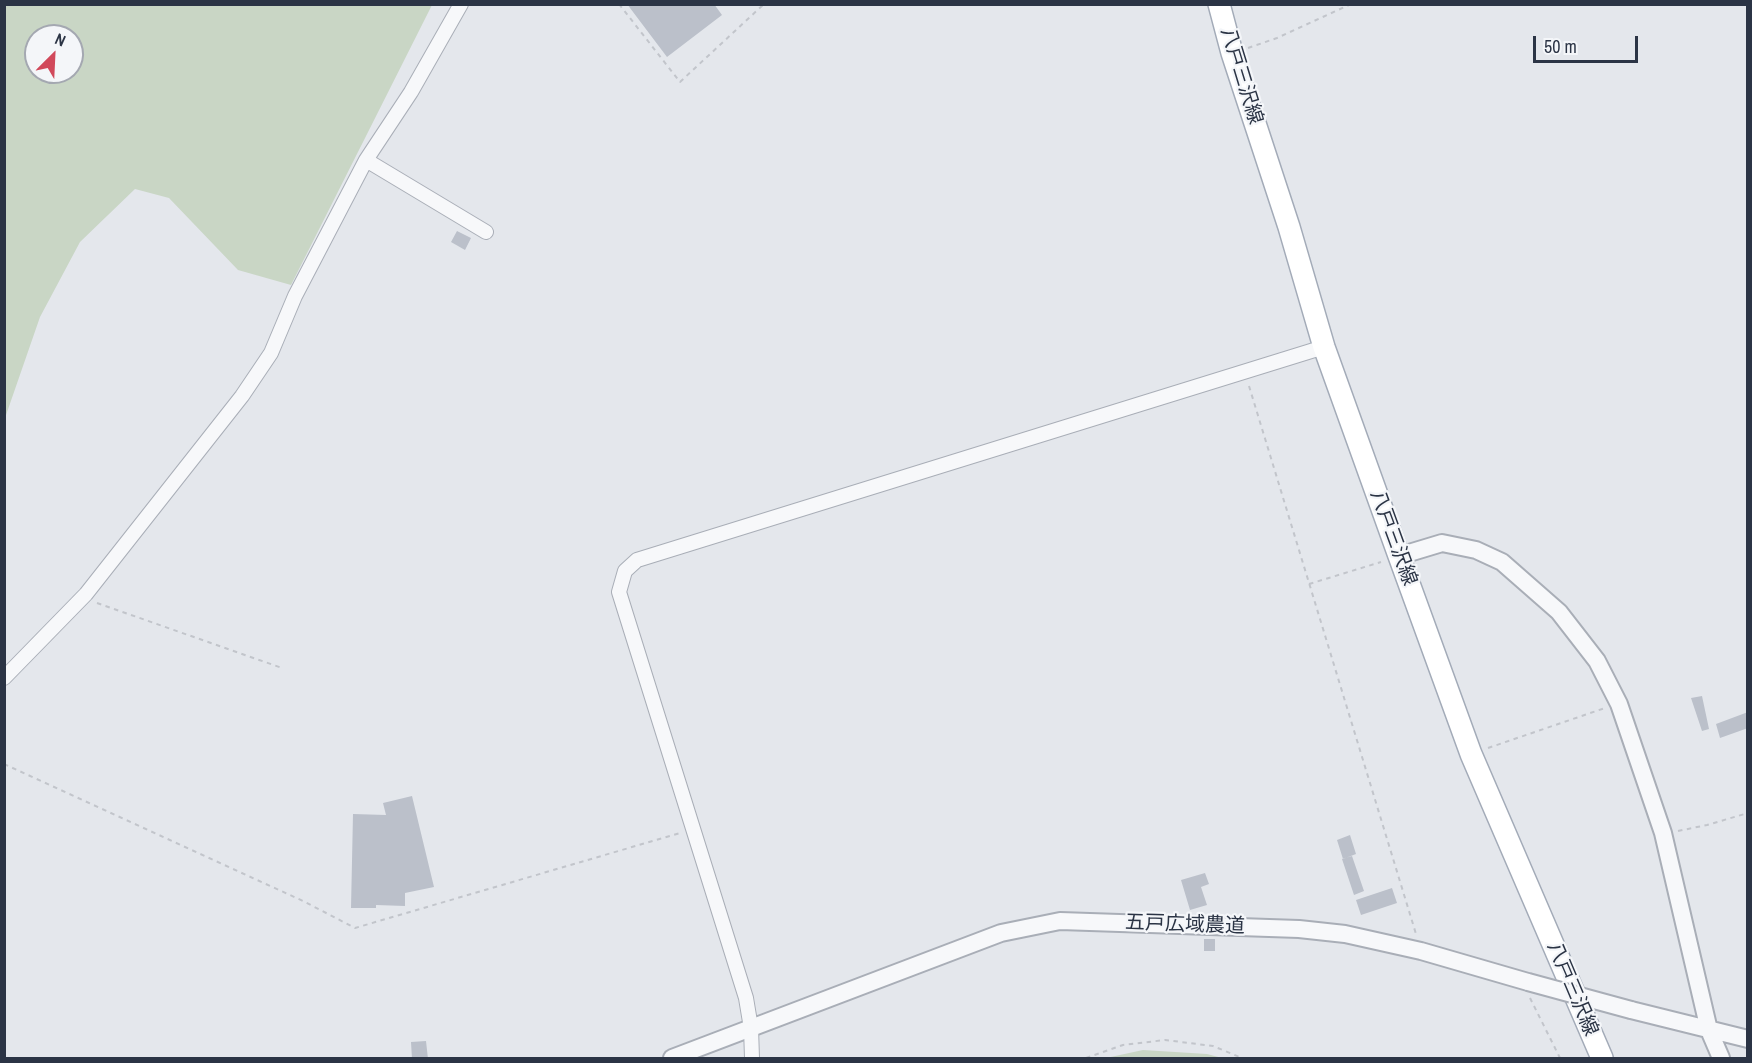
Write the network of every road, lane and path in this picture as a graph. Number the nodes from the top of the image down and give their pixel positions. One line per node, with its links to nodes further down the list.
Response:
1 (460, 4): 7 (street)
2 (619, 4): 3 (path)
3 (764, 4)
4 (1218, 4): 6 (main road, 八戸三沢線)
5 (1351, 4): 6 (path)
6 (1232, 53): 9 (main road, 八戸三沢線)
7 (366, 160): 8 (street); 13 (street)
8 (486, 232)
9 (1324, 347): 10 (street); 11 (main road, 八戸三沢線)
10 (1245, 372): 12 (path); 20 (street)
11 (1399, 556): 12 (path); 16 (street); 17 (main road, 八戸三沢線)
12 (1309, 584): 22 (path)
13 (86, 594): 14 (path); 15 (street)
14 (282, 668)
15 (4, 678)
16 (1619, 704): 17 (path); 21 (street)
17 (1471, 754): 32 (main road, 八戸三沢線)
18 (4, 764): 20 (path)
19 (1748, 813): 21 (path)
20 (694, 829): 24 (street)
21 (1663, 833): 25 (street)
22 (1421, 951): 23 (street, 五戸広域農道); 24 (street, 五戸広域農道)
23 (1524, 981): 25 (street, 五戸広域農道, bridge); 31 (path)
24 (751, 1028): 27 (street, 五戸広域農道); 28 (street)
25 (1709, 1030): 26 (street, 五戸広域農道); 33 (street)
26 (1748, 1039)
27 (672, 1059)
28 (752, 1059)
29 (1086, 1059): 30 (path)
30 (1242, 1059)
31 (1560, 1059)
32 (1602, 1059)
33 (1721, 1059)

